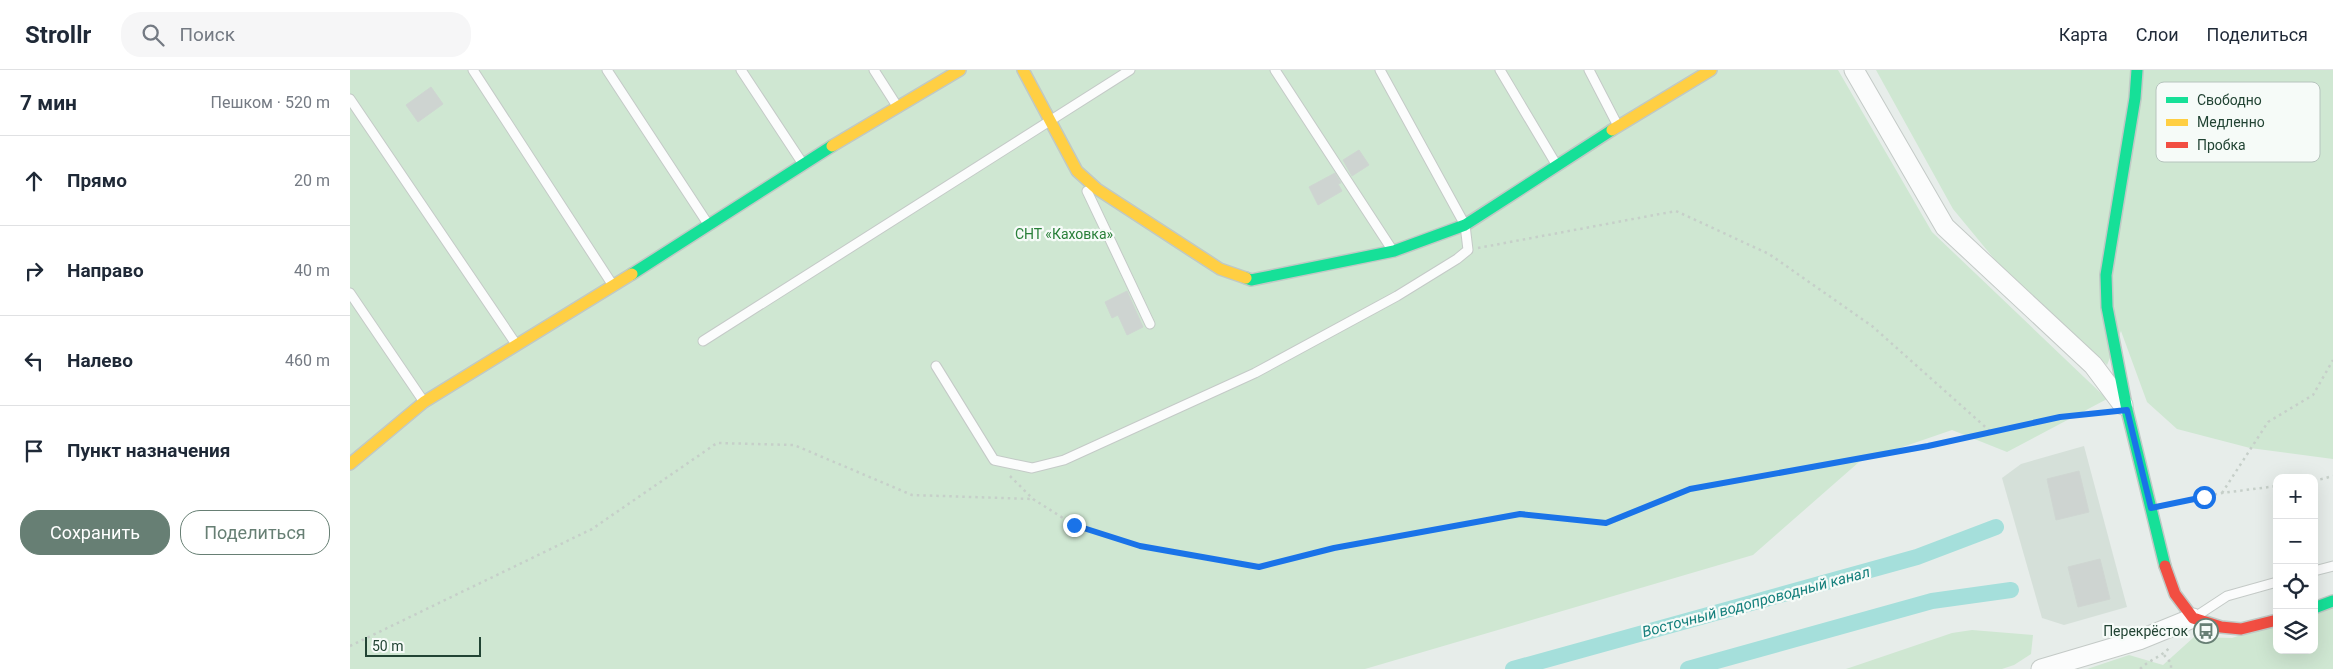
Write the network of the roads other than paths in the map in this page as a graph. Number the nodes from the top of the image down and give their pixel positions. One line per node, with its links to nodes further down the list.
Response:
1 (474, 70): 25 (lane)
2 (607, 70): 22 (lane)
3 (741, 70): 19 (lane)
4 (874, 70): 16 (lane)
5 (960, 70): 16 (street)
6 (1023, 70): 17 (street)
7 (1130, 70): 17 (lane)
8 (1275, 70): 24 (lane)
9 (1380, 70): 23 (lane)
10 (1500, 70): 20 (lane)
11 (1589, 70): 18 (lane)
12 (1711, 70): 18 (street)
13 (1854, 70): 32 (street)
14 (2137, 70): 32 (street)
15 (350, 98): 29 (lane)
16 (898, 106): 19 (street)
17 (1051, 121): 21 (street); 28 (lane)
18 (1618, 126): 20 (street)
19 (802, 164): 22 (street)
20 (1557, 166): 23 (street)
21 (1077, 171): 24 (street); 27 (lane)
22 (708, 224): 25 (street)
23 (1466, 225): 24 (street); 30 (lane)
24 (1394, 251)
25 (613, 286): 29 (street)
26 (350, 294): 31 (lane)
27 (1150, 324)
28 (703, 341)
29 (516, 344): 31 (street)
30 (936, 366)
31 (424, 402): 33 (street)
32 (2127, 410): 39 (street)
33 (350, 464)
34 (2333, 566): 35 (lane)
35 (2318, 570)
36 (2273, 583): 39 (lane)
37 (2333, 601): 38 (street)
38 (2318, 607)
39 (2193, 618): 40 (street); 41 (street)
40 (2273, 621)
41 (2041, 669)

